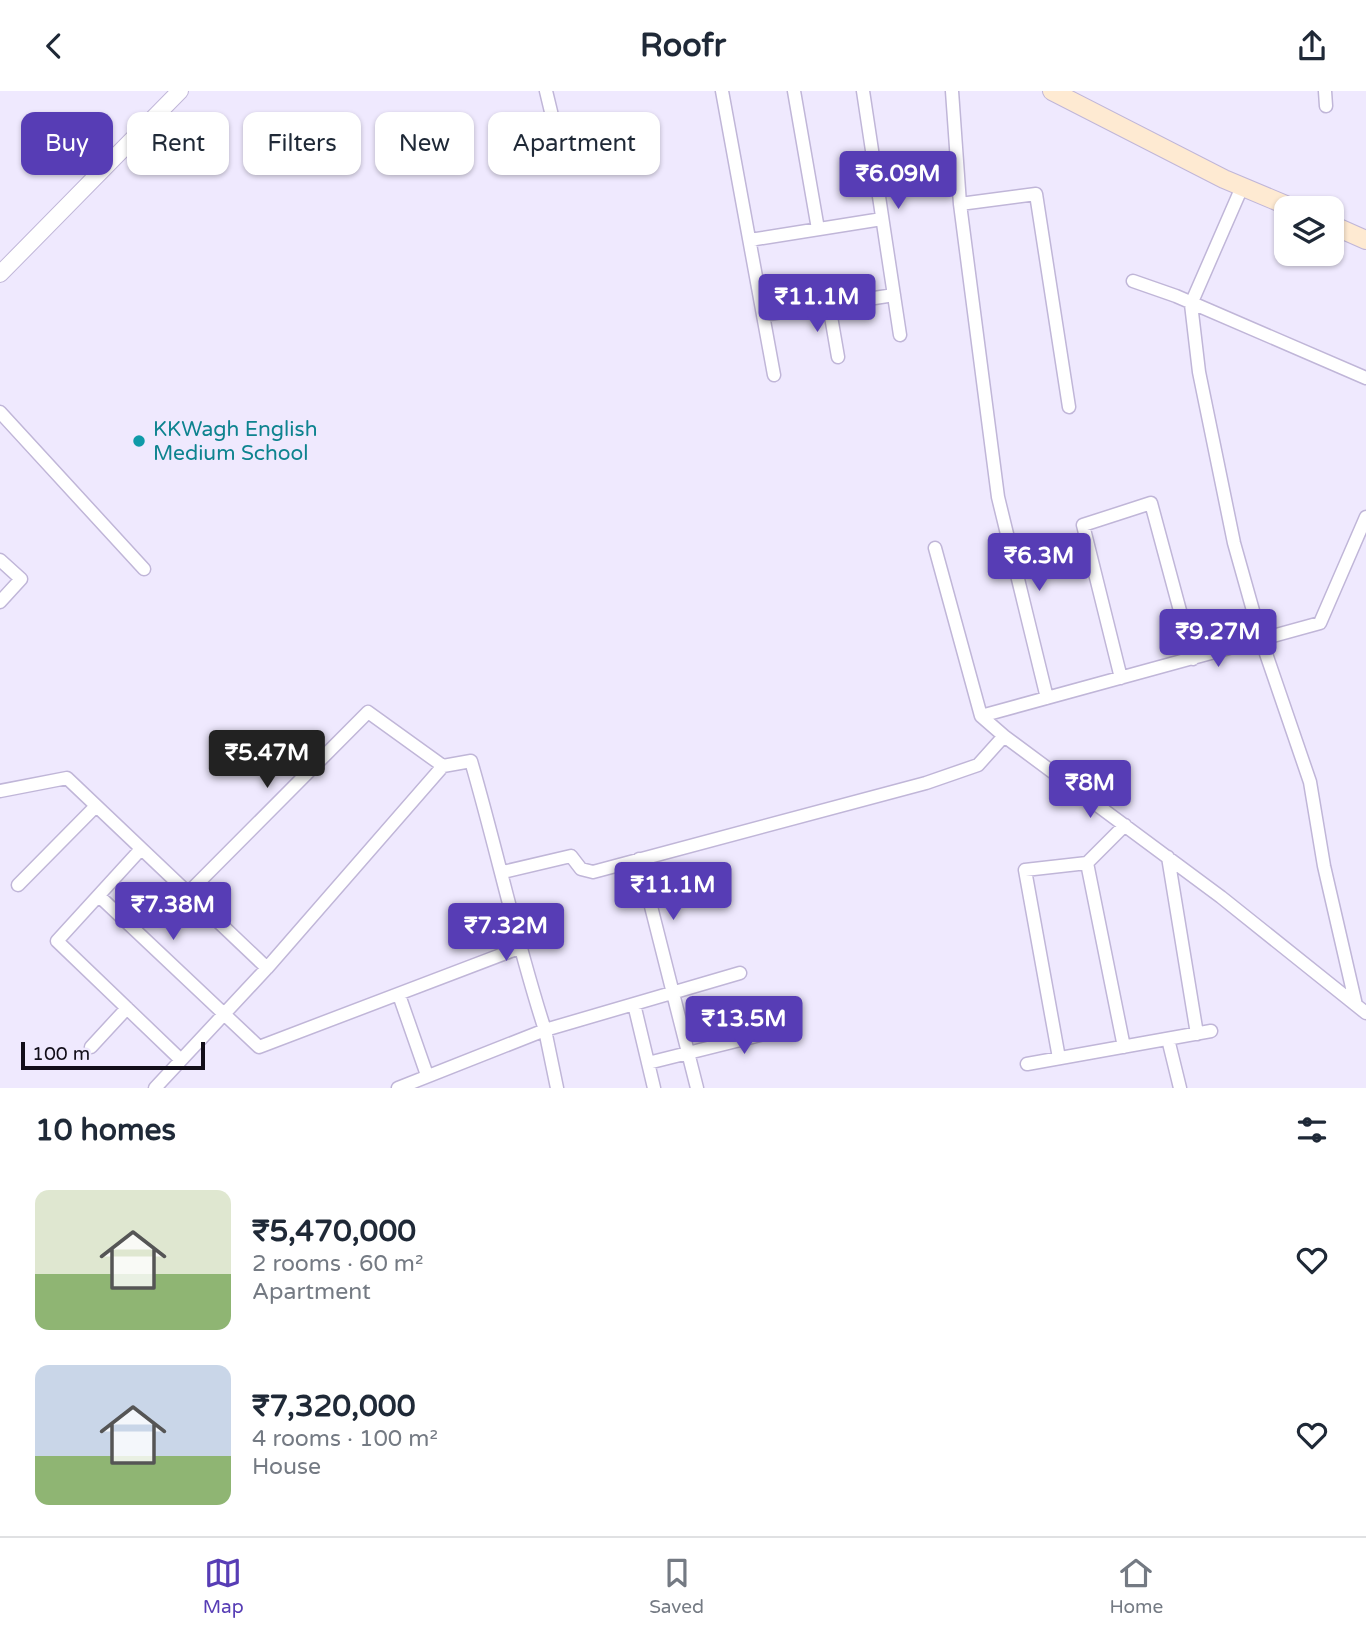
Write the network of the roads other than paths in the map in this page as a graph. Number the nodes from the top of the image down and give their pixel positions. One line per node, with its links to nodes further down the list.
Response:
1 (180, 91): 19 (street)
2 (546, 91): 10 (street)
3 (722, 91): 17 (street)
4 (794, 91): 15 (street)
5 (863, 91): 14 (street)
6 (952, 91): 13 (street)
7 (1052, 91): 11 (main road)
8 (1325, 91): 9 (street)
9 (1326, 106)
10 (551, 112)
11 (1242, 187): 12 (main road); 22 (street)
12 (1274, 200)
13 (960, 204): 29 (street); 39 (street)
14 (882, 219): 15 (street); 21 (street)
15 (818, 229): 17 (street)
16 (1344, 230): 18 (main road)
17 (750, 240): 24 (street)
18 (1366, 240)
19 (0, 274)
20 (1133, 281): 22 (street)
21 (894, 295): 23 (street); 25 (street)
22 (1191, 304): 28 (street); 36 (street)
23 (829, 305): 24 (street); 26 (street)
24 (764, 315): 27 (street)
25 (900, 335)
26 (838, 357)
27 (775, 375)
28 (1366, 378)
29 (1069, 407)
30 (1, 414): 34 (street)
31 (1366, 517): 36 (street)
32 (935, 548): 40 (street)
33 (0, 559): 35 (street)
34 (144, 569)
35 (0, 602)
36 (1261, 639): 37 (street); 61 (street)
37 (1192, 659): 38 (street); 38 (street)
38 (1121, 678): 39 (street)
39 (1047, 698): 40 (street)
40 (981, 716): 41 (street)
41 (1004, 736): 45 (street); 48 (street)
42 (443, 766): 50 (street); 52 (street); 55 (street)
43 (0, 791): 44 (street)
44 (96, 806): 46 (street); 51 (street)
45 (1125, 825): 47 (street); 49 (street)
46 (141, 849): 52 (street); 53 (street)
47 (1168, 857): 61 (street); 66 (street)
48 (639, 859): 50 (street); 57 (street)
49 (1087, 863): 68 (street); 71 (street)
50 (503, 872): 54 (street)
51 (18, 885)
52 (189, 892): 55 (street)
53 (99, 896): 60 (street); 62 (street)
54 (519, 948): 58 (street); 64 (street)
55 (267, 968): 62 (street)
56 (740, 973): 57 (street)
57 (675, 993): 59 (street); 70 (street)
58 (399, 995): 62 (street); 75 (street)
59 (634, 1004): 64 (street); 73 (street)
60 (127, 1008): 69 (street); 72 (street)
61 (1361, 1009)
62 (225, 1013): 72 (street)
63 (792, 1027): 70 (street)
64 (545, 1030): 75 (street); 78 (street)
65 (1211, 1031): 66 (street)
66 (1197, 1034): 67 (street)
67 (1168, 1039): 68 (street); 81 (street)
68 (1124, 1047): 71 (street)
69 (91, 1048)
70 (689, 1052): 73 (street); 80 (street)
71 (1059, 1058): 74 (street)
72 (181, 1060): 76 (street)
73 (648, 1063): 79 (street)
74 (1027, 1064)
75 (427, 1076): 77 (street)
76 (155, 1088)
77 (398, 1088)
78 (558, 1088)
79 (654, 1088)
80 (697, 1088)
81 (1180, 1088)

